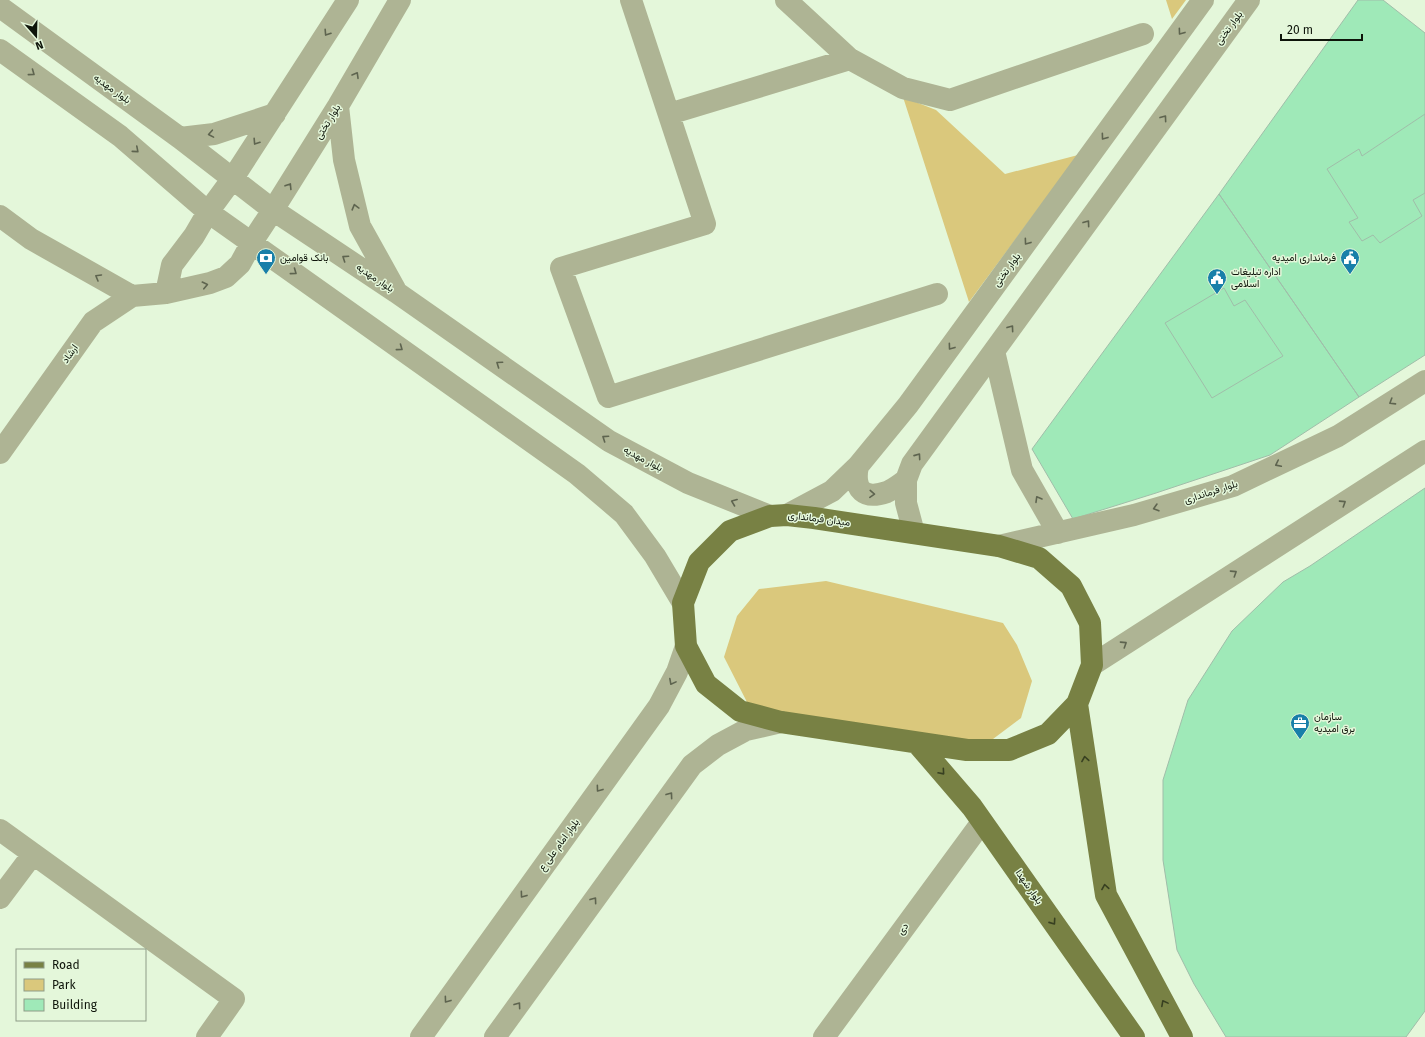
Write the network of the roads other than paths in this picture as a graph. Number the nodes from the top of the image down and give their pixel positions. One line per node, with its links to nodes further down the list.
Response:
1 (348, 0): 12 (street, one-way to 12)
2 (400, 0): 11 (street, بلوار تختی, one-way to 2)
3 (631, 0): 13 (street)
4 (786, 0): 10 (street)
5 (1204, 0): 28 (street, بلوار تختی, one-way to 28)
6 (1250, 0): 24 (street, بلوار تختی, one-way to 6)
7 (0, 7): 14 (street, بلوار مهدیه)
8 (1143, 34): 10 (street)
9 (0, 50): 17 (street, one-way to 17)
10 (850, 59): 13 (street)
11 (338, 106): 16 (street, بلوار تختی, one-way to 11); 20 (street, one-way to 11)
12 (275, 114): 14 (street, one-way to 14); 15 (street, one-way to 15)
13 (669, 114): 22 (street)
14 (180, 138): 15 (street, بلوار مهدیه)
15 (233, 178): 16 (street, بلوار مهدیه); 17 (street)
16 (273, 210): 19 (street, بلوار تختی); 20 (street, بلوار مهدیه, one-way to 16)
17 (208, 212): 19 (street); 21 (street)
18 (0, 216): 23 (street, one-way to 18)
19 (252, 242): 21 (street, ارشاد, one-way to 19); 34 (street, one-way to 34)
20 (396, 292): 30 (street, بلوار مهدیه, one-way to 20)
21 (166, 293): 23 (street, ارشاد)
22 (937, 294)
23 (132, 296): 27 (street, ارشاد)
24 (994, 351): 29 (street, بلوار تختی, one-way to 24); 32 (street, one-way to 24)
25 (1425, 381): 32 (street, بلوار فرمانداری, one-way to 32)
26 (1425, 451): 36 (street, one-way to 26)
27 (0, 453)
28 (858, 466): 29 (street, one-way to 29); 30 (street, بلوار تختی)
29 (906, 480): 31 (street, بلوار تختی)
30 (778, 515): 31 (main road, میدان فرمانداری); 34 (main road, میدان فرمانداری)
31 (914, 533): 33 (main road, میدان فرمانداری)
32 (1058, 533): 33 (street, بلوار فرمانداری)
33 (999, 546): 36 (main road, میدان فرمانداری)
34 (683, 602): 35 (main road, میدان فرمانداری)
35 (686, 646): 38 (main road, میدان فرمانداری); 45 (street, بلوار امام علی ع, one-way to 45)
36 (1092, 665): 37 (main road, میدان فرمانداری)
37 (1077, 704): 39 (main road, میدان فرمانداری); 49 (main road, one-way to 37)
38 (781, 722): 39 (main road, میدان فرمانداری); 46 (street, one-way to 38)
39 (916, 743): 40 (main road, بلوار شهدا, one-way to 40)
40 (982, 822): 47 (street, دی); 48 (main road, بلوار شهدا, one-way to 48)
41 (0, 830): 42 (street)
42 (32, 854): 43 (street); 44 (street)
43 (0, 898)
44 (207, 1037)
45 (421, 1037)
46 (495, 1037)
47 (824, 1037)
48 (1134, 1037)
49 (1182, 1037)

